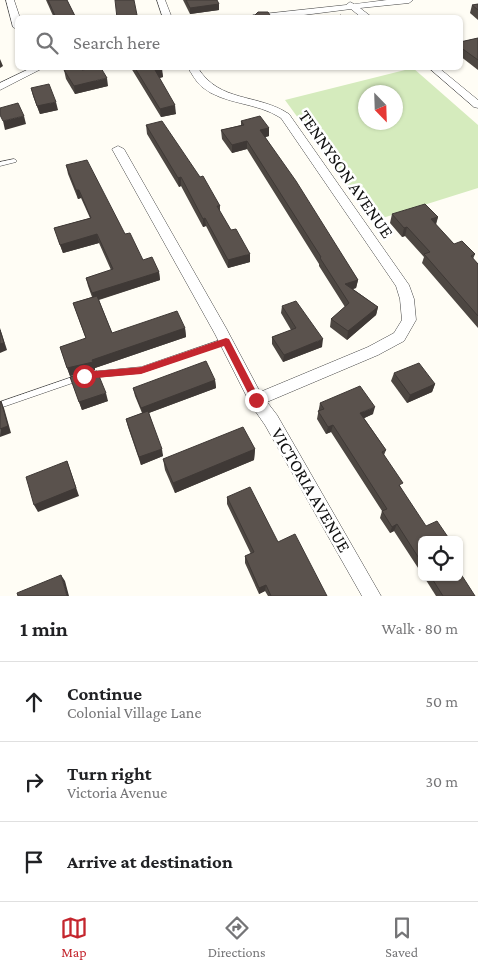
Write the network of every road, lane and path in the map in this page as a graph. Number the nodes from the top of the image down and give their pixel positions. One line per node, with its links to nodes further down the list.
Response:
1 (10, 0): 9 (street)
2 (161, 0): 6 (street)
3 (343, 0): 5 (street)
4 (409, 0): 5 (street)
5 (352, 6): 7 (street); 8 (street)
6 (167, 15)
7 (277, 15)
8 (365, 15)
9 (15, 17)
10 (30, 70): 13 (street)
11 (194, 70): 19 (street, TENNYSON AVENUE)
12 (436, 70): 14 (street)
13 (0, 87)
14 (478, 105)
15 (118, 149): 18 (street, VICTORIA AVENUE)
16 (14, 161): 17 (lane)
17 (0, 164)
18 (226, 342): 19 (street, VICTORIA AVENUE); 20 (lane)
19 (256, 400): 21 (street, VICTORIA AVENUE)
20 (0, 405)
21 (372, 596)

